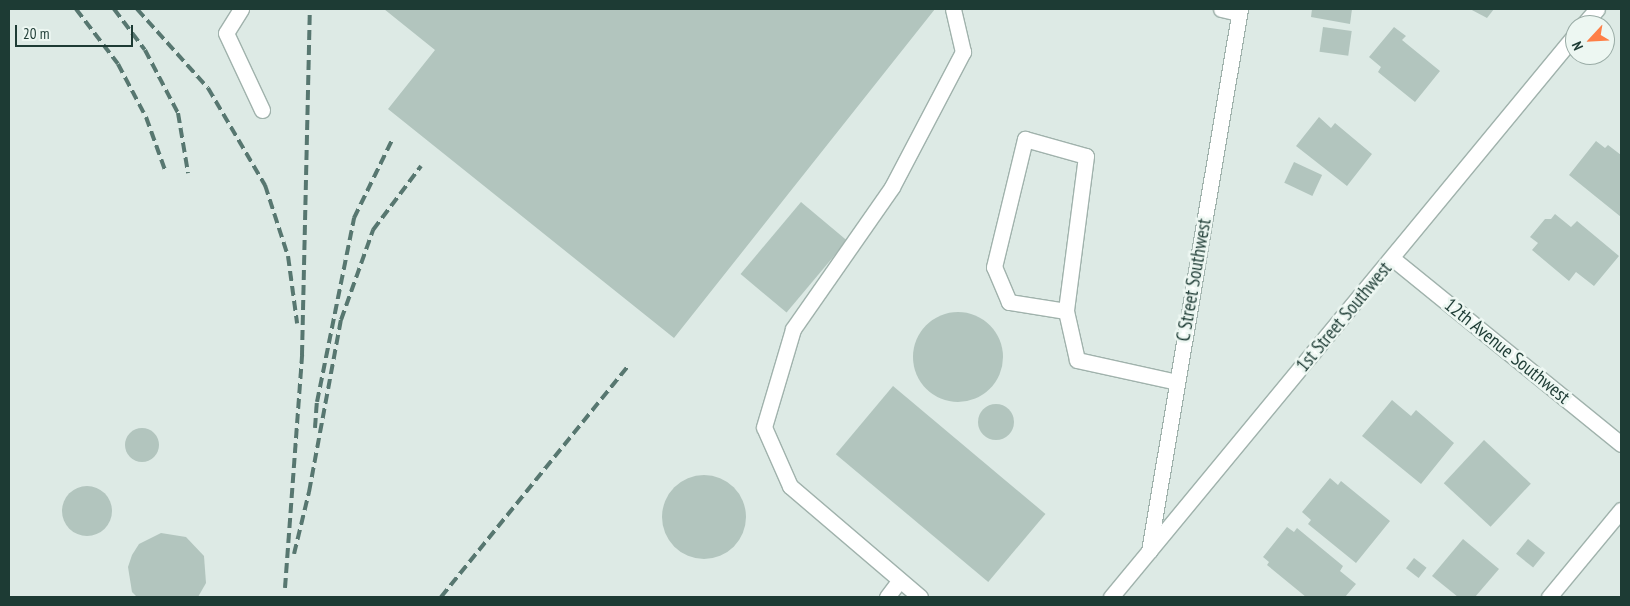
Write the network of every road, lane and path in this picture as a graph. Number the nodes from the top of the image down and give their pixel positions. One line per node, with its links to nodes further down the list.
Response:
1 (241, 9): 6 (street)
2 (953, 9): 13 (street)
3 (1221, 9): 4 (street)
4 (1240, 11): 9 (street, C Street Southwest)
5 (1565, 47): 7 (street, 1st Street Southwest)
6 (262, 110)
7 (1392, 258): 10 (street, 12th Avenue Southwest); 12 (street, 1st Street Southwest)
8 (1066, 310): 8 (street); 9 (street)
9 (1177, 382): 12 (street, C Street Southwest)
10 (1621, 444)
11 (1621, 510): 17 (street)
12 (1148, 551): 16 (street, 1st Street Southwest)
13 (899, 581): 14 (street); 15 (street)
14 (887, 597)
15 (920, 597)
16 (1111, 597)
17 (1549, 597)

